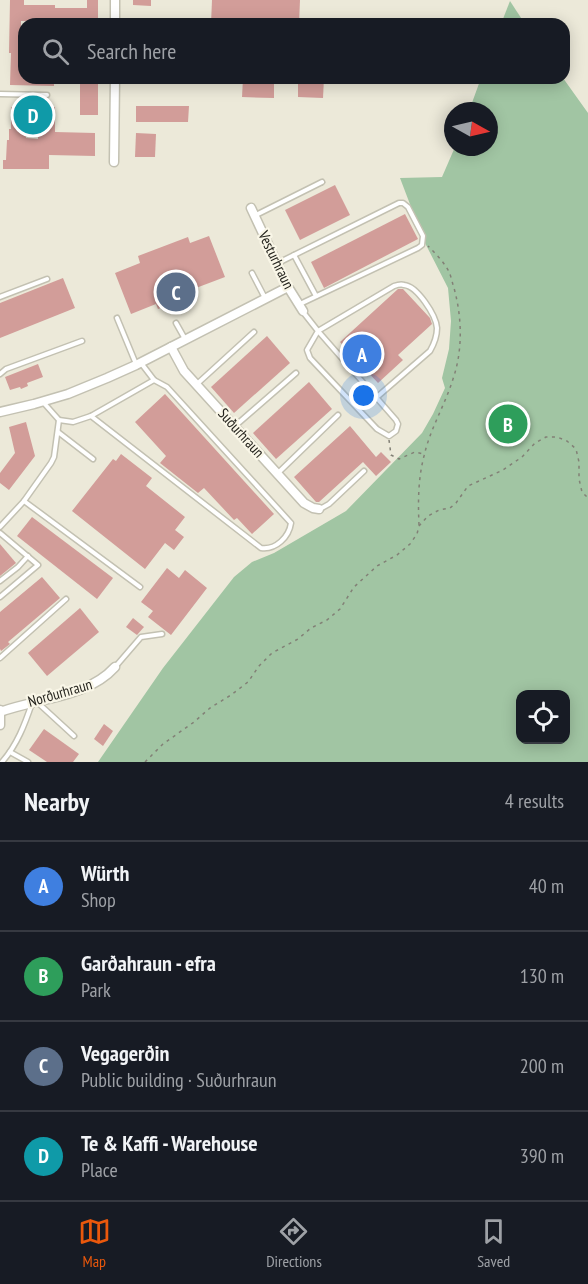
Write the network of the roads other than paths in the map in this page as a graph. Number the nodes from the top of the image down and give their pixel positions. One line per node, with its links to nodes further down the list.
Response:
1 (115, 0): 2 (street)
2 (115, 18)
3 (114, 84): 6 (street)
4 (0, 94): 5 (lane)
5 (47, 95)
6 (114, 162)
7 (322, 182): 8 (lane)
8 (253, 212): 10 (street, Vesturhraun)
9 (294, 255): 10 (lane); 14 (lane); 14 (lane)
10 (277, 263): 13 (street, Vesturhraun)
11 (252, 273): 16 (lane)
12 (46, 279): 15 (lane)
13 (288, 287): 16 (street); 17 (street, Vesturhraun)
14 (316, 296): 17 (lane)
15 (0, 297)
16 (265, 298): 22 (street)
17 (301, 308): 20 (lane)
18 (117, 318): 25 (lane)
19 (176, 322): 22 (lane)
20 (318, 331): 30 (lane); 30 (lane); 30 (lane)
21 (254, 332): 29 (lane)
22 (185, 339): 24 (street)
23 (82, 341): 27 (lane)
24 (171, 347): 25 (street); 29 (street, Suðurhraun)
25 (138, 363): 28 (lane); 31 (street)
26 (296, 372): 36 (lane)
27 (0, 374)
28 (154, 380): 34 (lane); 34 (lane)
29 (197, 385): 36 (street, Suðurhraun)
30 (377, 397)
31 (42, 402): 32 (street); 35 (lane)
32 (0, 411)
33 (338, 415): 40 (lane)
34 (91, 416): 35 (lane)
35 (59, 420): 37 (lane)
36 (235, 426): 40 (street, Suðurhraun)
37 (58, 431): 38 (lane); 41 (lane)
38 (93, 459)
39 (364, 471): 42 (lane)
40 (278, 473): 42 (street, Suðurhraun)
41 (24, 501): 43 (lane); 47 (lane)
42 (320, 509)
43 (0, 527)
44 (0, 533): 45 (lane)
45 (27, 556): 46 (lane); 48 (lane)
46 (0, 581)
47 (140, 587)
48 (0, 597)
49 (66, 600): 51 (lane)
50 (162, 634): 52 (lane)
51 (0, 658)
52 (115, 667): 53 (street, Norðurhraun)
53 (34, 702): 54 (street, Norðurhraun); 56 (lane); 57 (lane)
54 (0, 711): 55 (street)
55 (0, 724)
56 (74, 736)
57 (10, 752): 58 (lane); 59 (lane)
58 (3, 761)
59 (28, 762)

